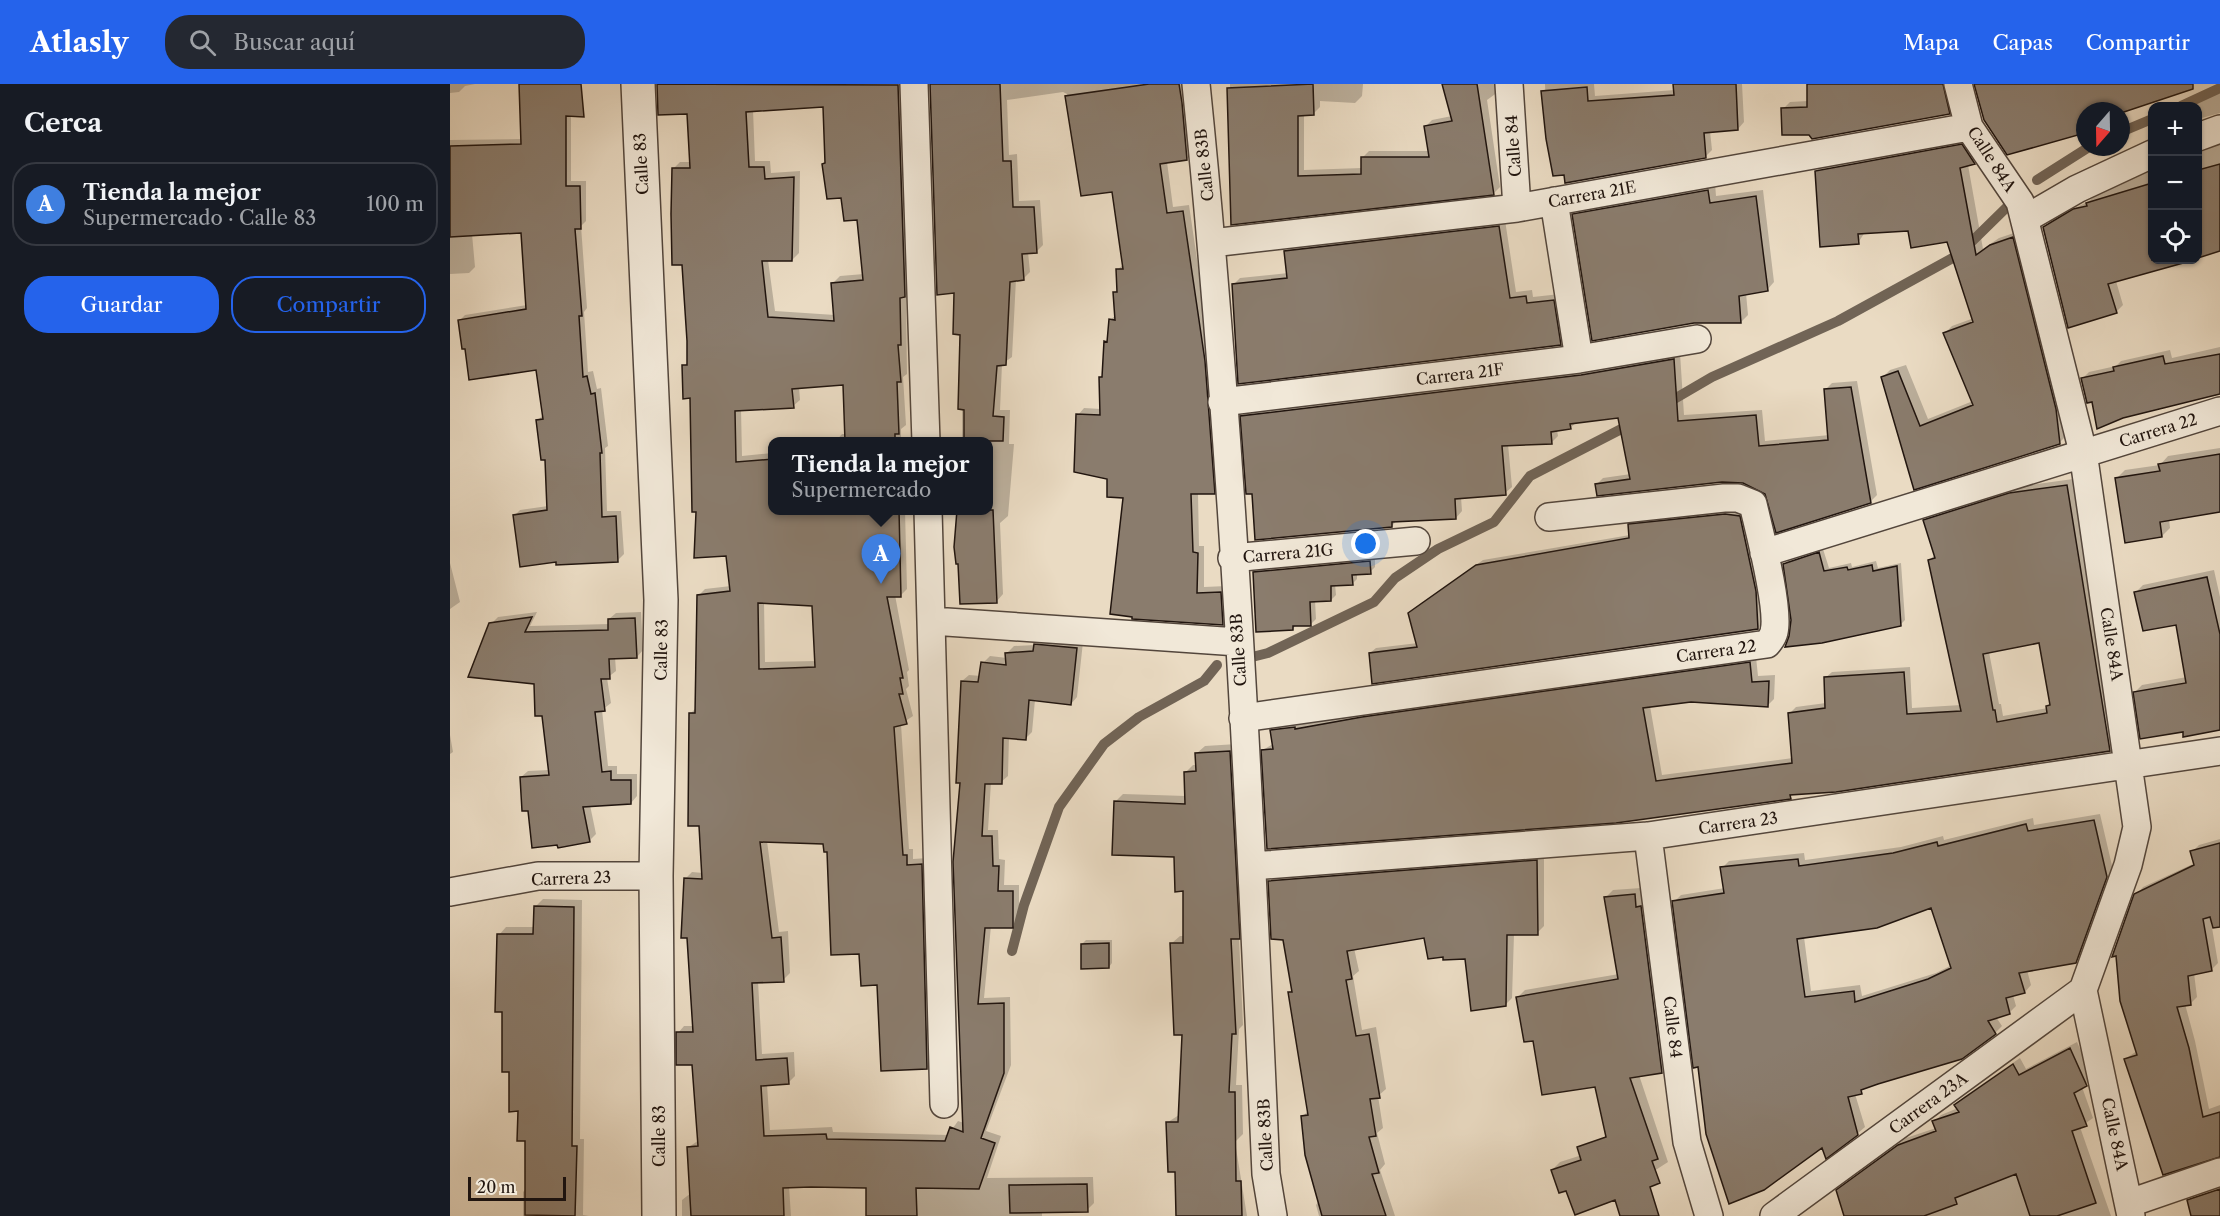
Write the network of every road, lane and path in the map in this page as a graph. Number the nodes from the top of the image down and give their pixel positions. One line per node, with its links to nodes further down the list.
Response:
1 (638, 84): 32 (street, Calle 83)
2 (914, 84): 18 (street)
3 (1196, 84): 13 (street, Calle 83B)
4 (1509, 84): 12 (street, Calle 84)
5 (1958, 84): 6 (street, Calle 84A)
6 (1969, 127): 10 (street, Carrera 21E); 11 (street, Calle 84A)
7 (2220, 129): 8 (street)
8 (2202, 136)
9 (2148, 156): 11 (street)
10 (1554, 201): 12 (street, Carrera 21E); 15 (street)
11 (2018, 201): 19 (street, Calle 84A)
12 (1517, 208): 13 (street, Carrera 21E)
13 (1212, 243): 16 (street, Calle 83B)
14 (1698, 339): 15 (street, Carrera 21F)
15 (1579, 359): 16 (street, Carrera 21F)
16 (1222, 402): 24 (street, Calle 83B)
17 (2220, 411): 19 (street, Carrera 22)
18 (926, 437)
19 (2083, 452): 23 (street, Carrera 22); 29 (street, Calle 84A)
20 (928, 515): 25 (street)
21 (1549, 518): 23 (street)
22 (1416, 541): 24 (street, Carrera 21G)
23 (1764, 553): 27 (street, Carrera 22)
24 (1232, 558): 26 (street, Calle 83B)
25 (932, 621): 26 (street); 35 (street)
26 (1238, 655): 27 (street, Calle 83B)
27 (1243, 718): 31 (street, Calle 83B)
28 (2220, 751): 29 (street, Carrera 23)
29 (2130, 765): 30 (street, Carrera 23); 34 (street, Calle 84A)
30 (1648, 836): 31 (street, Carrera 23); 40 (street, Calle 84)
31 (1252, 866): 39 (street, Calle 83B)
32 (656, 876): 33 (street, Carrera 23); 38 (street, Calle 83)
33 (450, 892)
34 (2083, 990): 37 (street, Calle 84A); 41 (street, Carrera 23A)
35 (944, 1104)
36 (2220, 1172): 37 (street)
37 (2131, 1209)
38 (659, 1216)
39 (1272, 1216)
40 (1709, 1216)
41 (1774, 1216)

